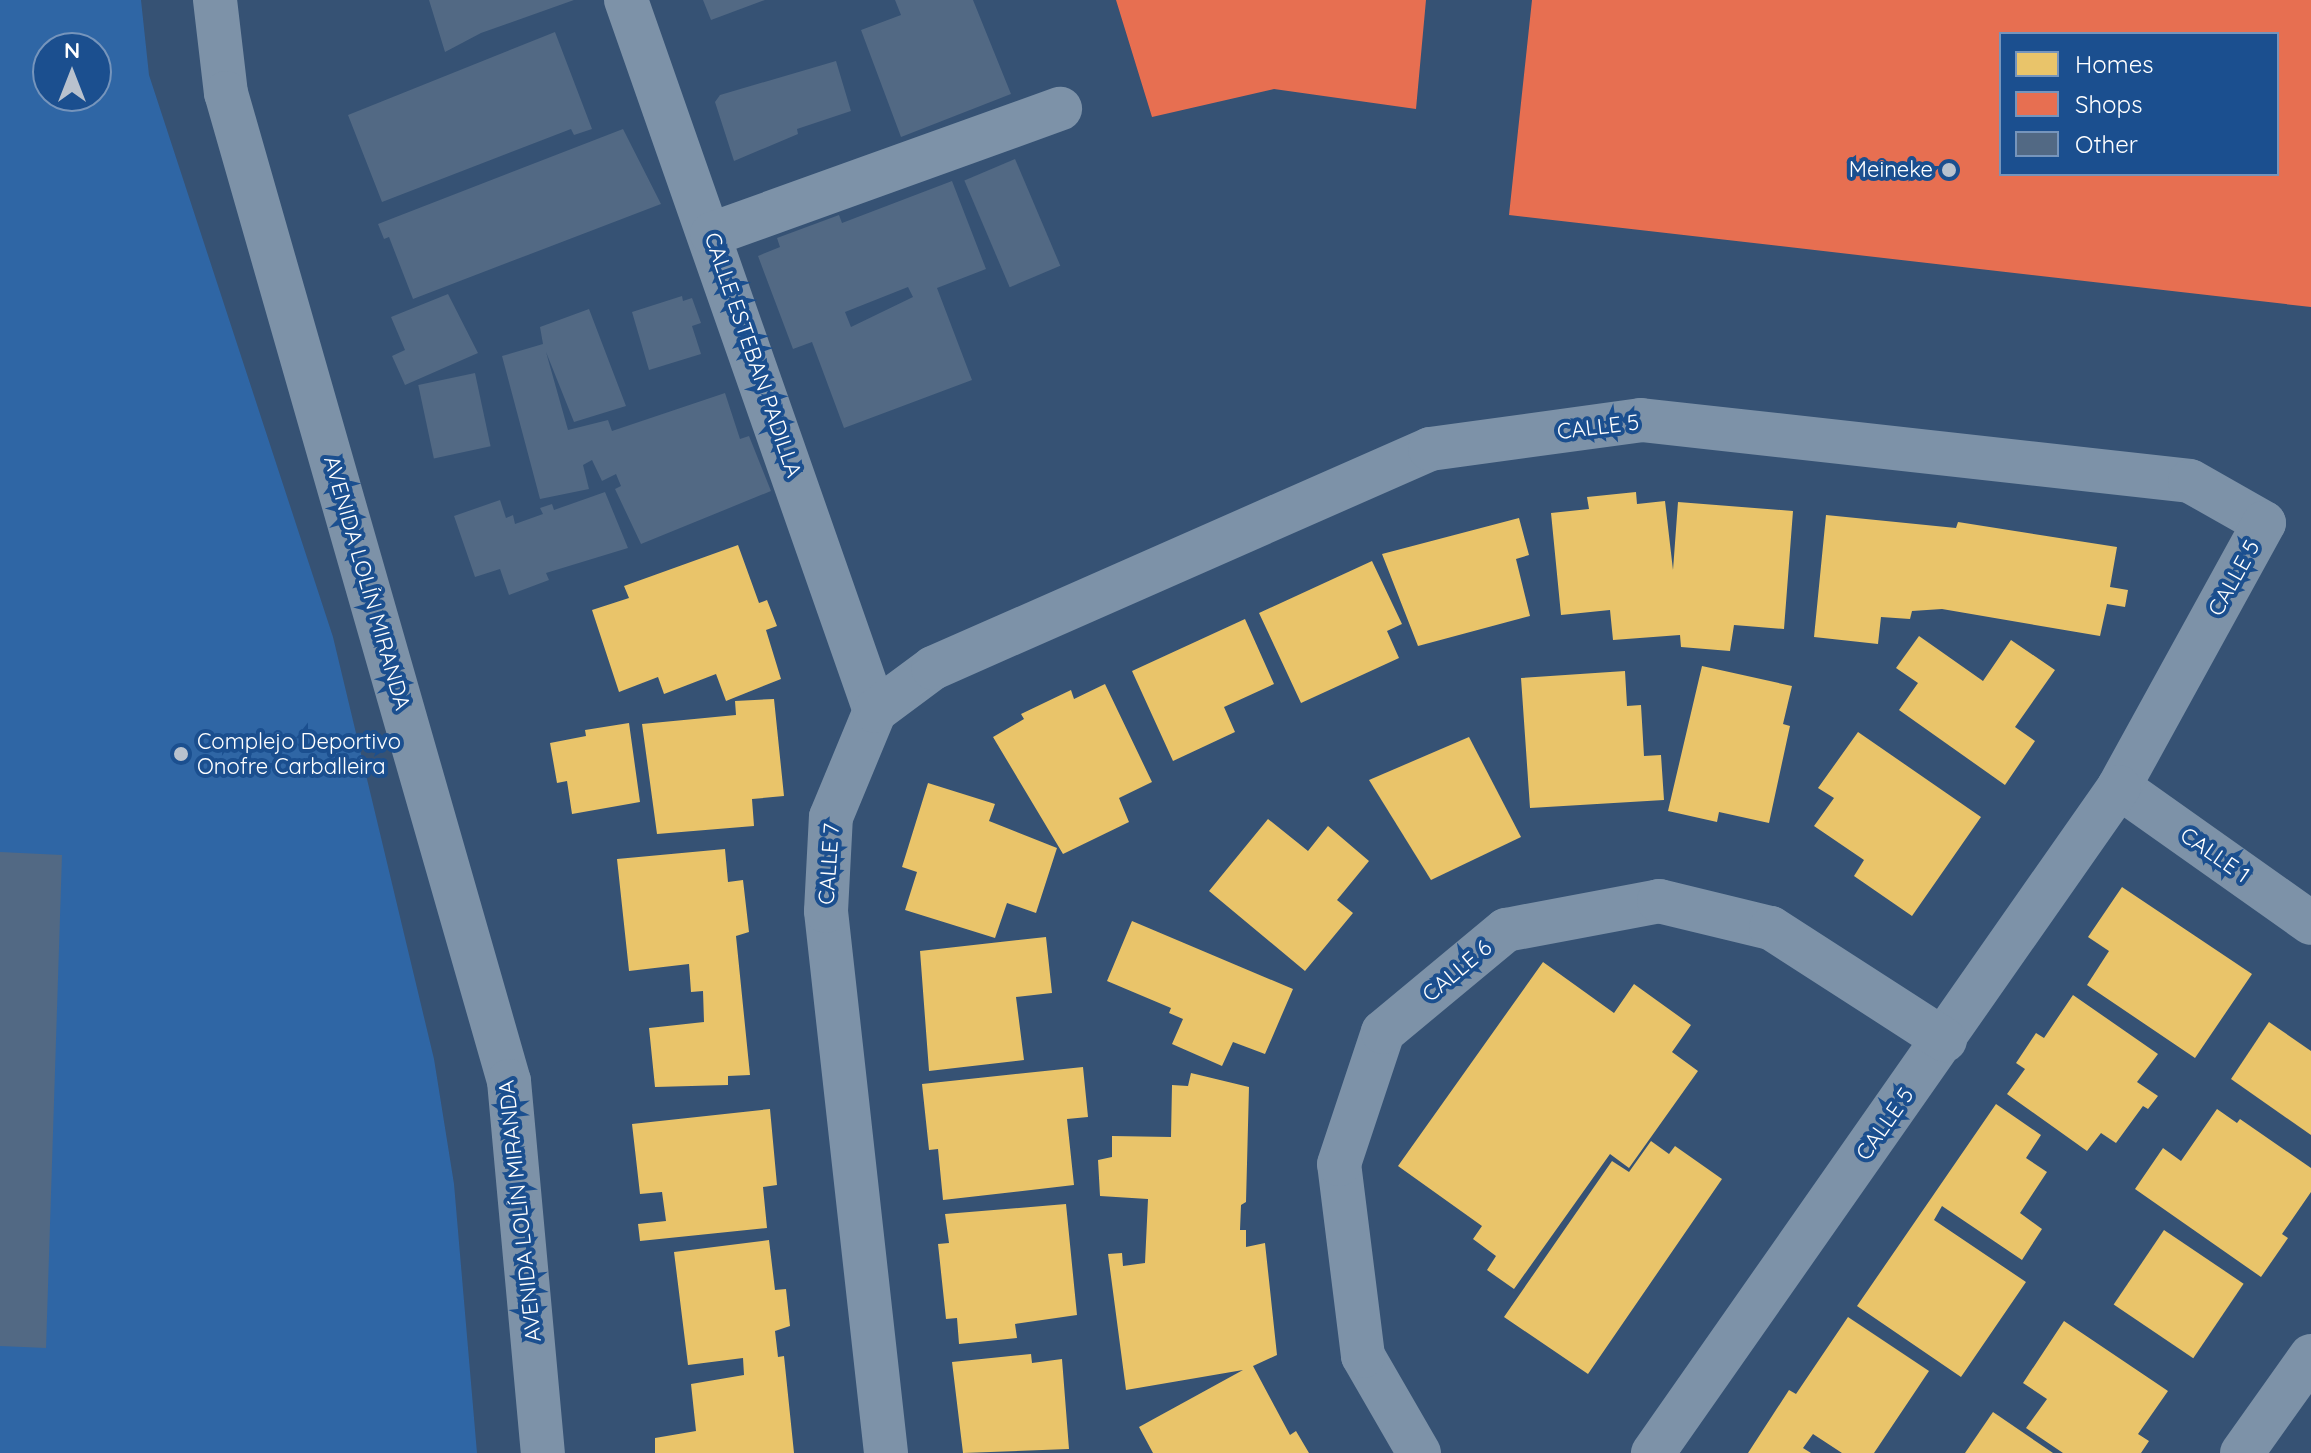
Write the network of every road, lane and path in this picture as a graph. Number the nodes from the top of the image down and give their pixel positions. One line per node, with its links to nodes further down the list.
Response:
1 (215, 0): 10 (street, AVENIDA LOLÍN MIRANDA)
2 (626, 0): 4 (street, CALLE ESTEBAN PADILLA)
3 (1060, 109): 4 (street)
4 (712, 234): 5 (street, CALLE ESTEBAN PADILLA)
5 (875, 711): 6 (street, CALLE 5); 11 (street, CALLE 7)
6 (2119, 787): 7 (street, CALLE 1); 8 (street, CALLE 5)
7 (2311, 923)
8 (1945, 1040): 12 (street, CALLE 6); 13 (street, CALLE 5)
9 (2311, 1356): 14 (street)
10 (543, 1453)
11 (886, 1453)
12 (1419, 1453)
13 (1653, 1453)
14 (2242, 1453)

